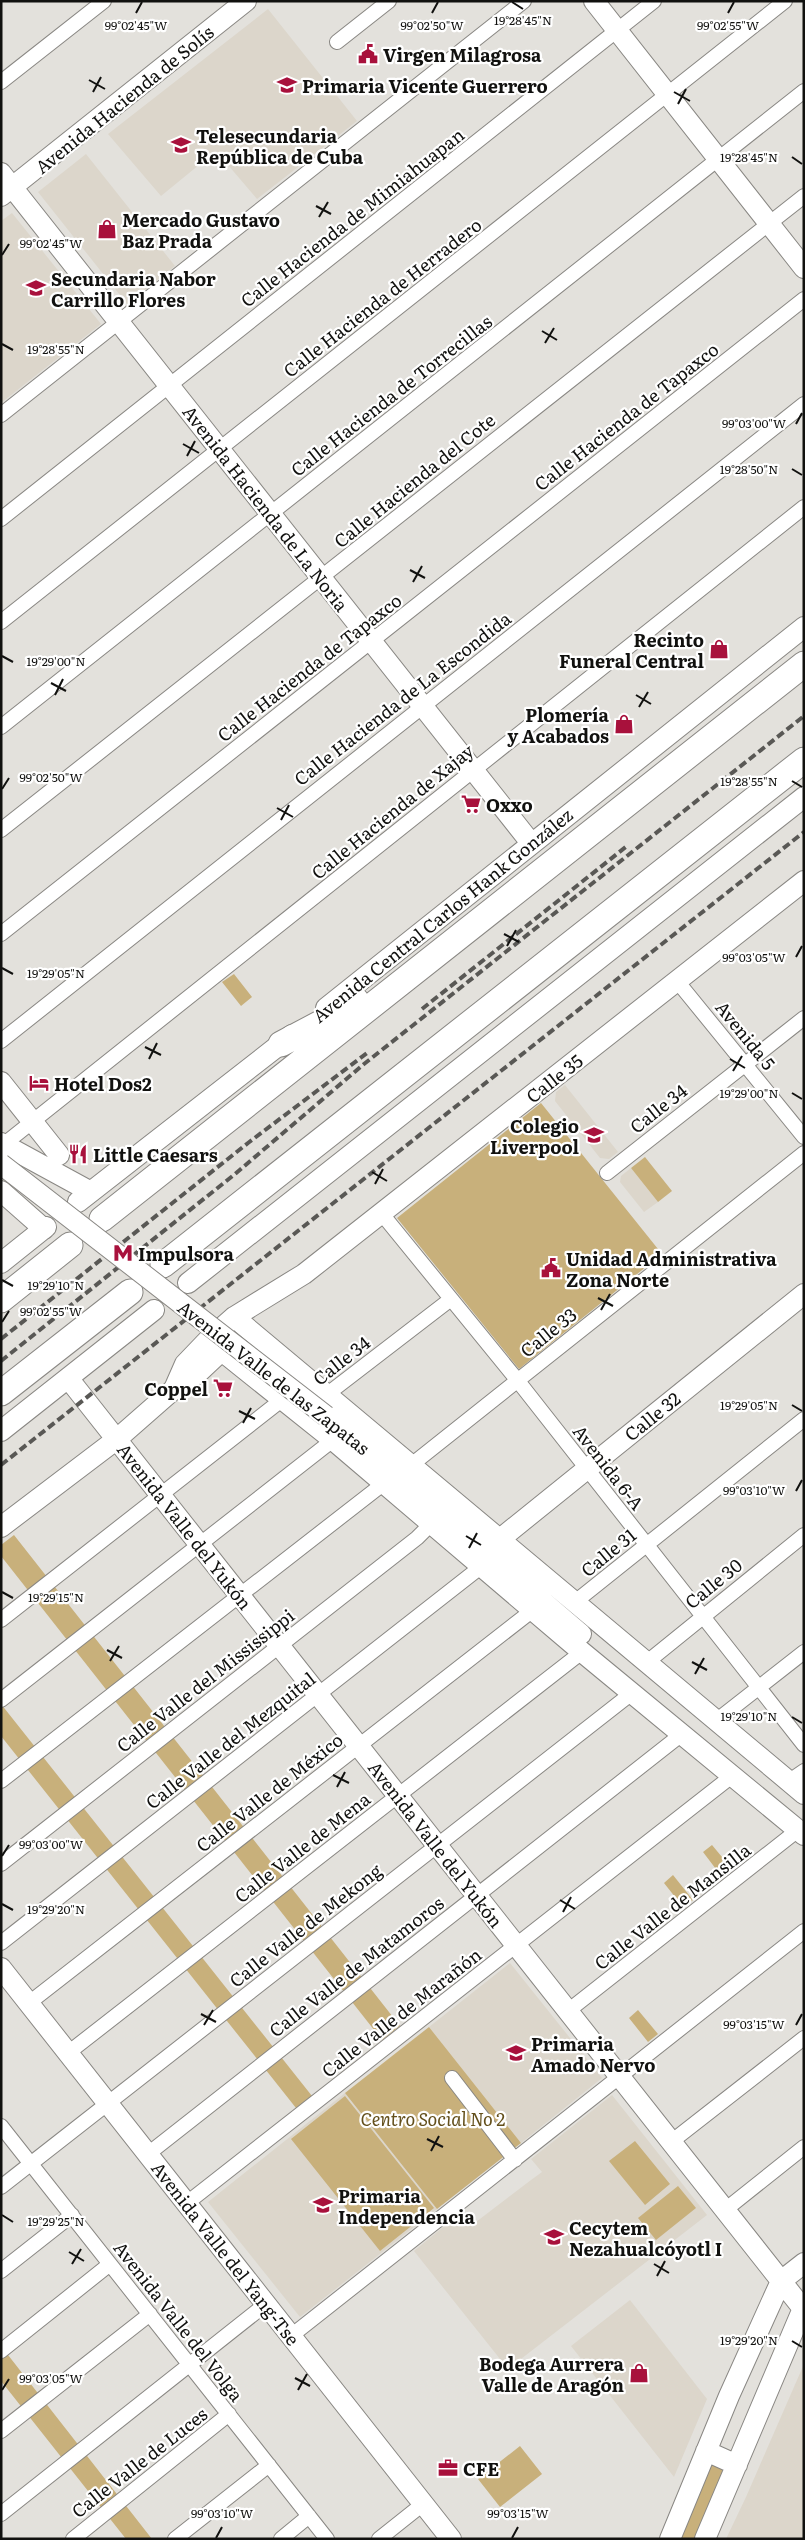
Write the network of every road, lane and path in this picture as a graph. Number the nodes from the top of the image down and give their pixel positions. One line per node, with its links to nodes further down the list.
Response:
1 (104, 1): 10 (street)
2 (246, 1): 14 (street, Avenida Hacienda de Solís)
3 (389, 1): 9 (street)
4 (524, 1): 19 (street)
5 (594, 1): 8 (street)
6 (654, 1): 8 (street, Calle Hacienda de Mimiahuapan)
7 (785, 1): 12 (street, Calle Hacienda de Herradero)
8 (617, 30): 12 (street); 20 (street, Calle Hacienda de Mimiahuapan)
9 (337, 42)
10 (1, 82)
11 (804, 91): 13 (street, Calle Hacienda de Torrecillas)
12 (667, 94): 13 (street); 23 (street, Calle Hacienda de Herradero)
13 (718, 159): 16 (street); 25 (street, Calle Hacienda de Torrecillas)
14 (5, 185): 19 (street, Avenida Hacienda de La Noria)
15 (804, 196): 16 (street, Calle Hacienda del Cote)
16 (769, 224): 17 (street); 27 (street, Calle Hacienda del Cote)
17 (804, 268)
18 (804, 299): 30 (street, Calle Hacienda de Tapaxco)
19 (119, 321): 20 (street, Avenida Hacienda de La Noria); 22 (street)
20 (169, 385): 23 (street, Avenida Hacienda de La Noria); 26 (street, Calle Hacienda de Mimiahuapan)
21 (804, 404): 32 (street, Calle Hacienda de La Escondida)
22 (1, 414)
23 (220, 449): 25 (street, Avenida Hacienda de La Noria); 28 (street, Calle Hacienda de Herradero)
24 (804, 507): 35 (street, Calle Hacienda de Xajay)
25 (271, 514): 27 (street, Avenida Hacienda de La Noria); 33 (street, Calle Hacienda de Torrecillas)
26 (1, 518)
27 (321, 578): 30 (street, Avenida Hacienda de La Noria); 37 (street, Calle Hacienda del Cote)
28 (1, 622)
29 (804, 627): 38 (street, Avenida Central Carlos Hank González)
30 (372, 641): 32 (street, Avenida Hacienda de La Noria); 40 (street, Calle Hacienda de Tapaxco)
31 (804, 664): 41 (highway, Avenida Central Carlos Hank González)
32 (422, 705): 35 (street, Avenida Hacienda de La Noria); 44 (street, Calle Hacienda de La Escondida)
33 (1, 727)
34 (804, 760): 59 (highway)
35 (473, 770): 38 (street, Avenida Hacienda de La Noria); 48 (street, Calle Hacienda de Xajay)
36 (804, 797): 60 (street)
37 (1, 830)
38 (531, 843): 45 (street, Avenida Central Carlos Hank González)
39 (804, 881): 42 (street, Calle 35)
40 (1, 934)
41 (433, 956): 45 (highway); 56 (highway, Avenida Central Carlos Hank González)
42 (678, 981): 46 (street, Avenida 5); 55 (street, Calle 35)
43 (804, 1018): 46 (street, Calle 34)
44 (1, 1041)
45 (281, 1044): 50 (street, Avenida Central Carlos Hank González)
46 (745, 1063): 49 (street, Avenida 5); 53 (street, Calle 34)
47 (1, 1082): 48 (street)
48 (32, 1121): 50 (street, Calle Hacienda de Xajay); 52 (street)
49 (804, 1137)
50 (2, 1150): 92 (street, Avenida Valle de las Zapatas, bridge)
51 (804, 1152): 70 (street, Calle 33)
52 (59, 1155)
53 (607, 1172)
54 (1, 1192): 58 (street)
55 (382, 1214): 63 (street, Avenida 6-A); 66 (street, Calle 35)
56 (102, 1219)
57 (70, 1245): 64 (highway)
58 (1, 1263)
59 (163, 1265)
60 (188, 1283)
61 (130, 1292): 71 (highway)
62 (804, 1294): 80 (street, Calle 32)
63 (451, 1299): 70 (street, Avenida 6-A); 73 (street, Calle 34)
64 (1, 1300)
65 (154, 1310): 69 (street)
66 (239, 1323): 67 (street, Calle 35); 68 (street, Avenida Valle de las Zapatas)
67 (215, 1346): 72 (street, Avenida Valle de las Zapatas); 77 (street)
68 (300, 1374): 72 (street); 73 (street, Avenida Valle de las Zapatas)
69 (68, 1378): 76 (street); 77 (street, Avenida Valle del Yukón)
70 (518, 1381): 79 (street, Calle 33); 80 (street, Avenida 6-A)
71 (2, 1393)
72 (275, 1393): 74 (street, Avenida Valle de las Zapatas); 82 (street)
73 (326, 1395): 74 (street, Calle 34); 79 (street, Avenida Valle de las Zapatas)
74 (301, 1414): 78 (street, Avenida Valle de las Zapatas)
75 (804, 1419): 88 (street, Calle 31)
76 (1, 1431)
77 (117, 1439): 82 (street, Avenida Valle del Yukón); 84 (street)
78 (333, 1440): 81 (street, Avenida Valle de las Zapatas); 87 (street)
79 (410, 1466): 86 (street, Avenida Valle de las Zapatas)
80 (587, 1468): 86 (street, Calle 32); 88 (street, Avenida 6-A)
81 (383, 1484): 83 (street, Avenida Valle de las Zapatas); 90 (street)
82 (161, 1495): 87 (street, Avenida Valle del Yukón); 94 (street)
83 (431, 1524): 89 (street, Avenida Valle de las Zapatas); 95 (street, Calle Valle del Mississippi)
84 (1, 1526)
85 (804, 1534): 93 (street, Calle 30)
86 (500, 1539): 91 (street, Avenida Valle de las Zapatas)
87 (200, 1544): 90 (street, Avenida Valle del Yukón); 102 (street)
88 (646, 1545): 91 (street, Calle 31); 93 (street, Avenida 6-A)
89 (482, 1566): 92 (street, Avenida Valle de las Zapatas); 101 (street, Calle Valle del Mezquital)
90 (240, 1595): 95 (street, Avenida Valle del Yukón); 108 (street)
91 (575, 1602): 98 (street, Avenida Valle de las Zapatas)
92 (537, 1604): 96 (street, Avenida Valle de las Zapatas); 98 (street, Avenida Valle de las Zapatas); 100 (street, Avenida Valle de las Zapatas); 106 (street, Calle Valle de México)
93 (702, 1616): 98 (street, Calle 30); 99 (street, Avenida 6-A)
94 (1, 1620)
95 (280, 1645): 101 (street, Avenida Valle del Yukón); 113 (street, Calle Valle del Mississippi)
96 (582, 1652): 100 (street, Avenida Valle de las Zapatas); 110 (street, Calle Valle de Mena)
97 (804, 1652): 99 (street)
98 (646, 1663): 103 (street, Avenida Valle de las Zapatas)
99 (758, 1688): 103 (street); 105 (street, Avenida 6-A)
100 (632, 1693): 104 (street, Avenida Valle de las Zapatas); 112 (street, Calle Valle de Mekong)
101 (318, 1694): 106 (street, Avenida Valle del Yukón); 116 (street, Calle Valle del Mezquital)
102 (1, 1700)
103 (716, 1721): 109 (street, Avenida Valle de las Zapatas)
104 (682, 1734): 107 (street, Avenida Valle de las Zapatas); 114 (street, Calle Valle de Matamoros)
105 (804, 1745)
106 (359, 1746): 110 (street, Avenida Valle del Yukón); 119 (street, Calle Valle de México)
107 (732, 1776): 111 (street, Avenida Valle de las Zapatas); 117 (street, Calle Valle de Marañón)
108 (1, 1781)
109 (799, 1782)
110 (398, 1795): 112 (street, Avenida Valle del Yukón); 122 (street, Calle Valle de Mena)
111 (801, 1833): 120 (street, Calle Valle de Mansilla)
112 (438, 1846): 114 (street, Avenida Valle del Yukón); 125 (street, Calle Valle de Mekong)
113 (1, 1864)
114 (477, 1895): 117 (street, Avenida Valle del Yukón); 129 (street, Calle Valle de Matamoros)
115 (804, 1931): 123 (street)
116 (1, 1944)
117 (516, 1945): 120 (street, Avenida Valle del Yukón); 133 (street, Calle Valle de Marañón)
118 (1, 1968): 119 (street, Avenida Valle del Yang-Tse)
119 (28, 2003): 122 (street, Avenida Valle del Yang-Tse)
120 (568, 2011): 123 (street, Avenida Valle del Yukón)
121 (804, 2038): 127 (street)
122 (68, 2053): 125 (street, Avenida Valle del Yang-Tse)
123 (620, 2077): 127 (street, Avenida Valle del Yukón); 130 (street)
124 (452, 2078): 130 (street)
125 (108, 2104): 129 (street, Avenida Valle del Yang-Tse); 131 (street, Calle Valle de Mekong)
126 (1, 2126): 131 (street, Avenida Valle del Volga)
127 (671, 2142): 134 (street, Avenida Valle del Yukón)
128 (804, 2147): 134 (street)
129 (148, 2154): 133 (street, Avenida Valle del Yang-Tse)
130 (515, 2160): 143 (street)
131 (31, 2163): 132 (street, Calle Valle de Mekong); 135 (street, Avenida Valle del Volga)
132 (1, 2187)
133 (187, 2203): 140 (street, Avenida Valle del Yang-Tse)
134 (725, 2210): 139 (street, Avenida Valle del Yukón)
135 (72, 2215): 137 (street, Avenida Valle del Volga); 138 (street)
136 (804, 2263): 139 (street)
137 (110, 2264): 142 (street, Avenida Valle del Volga); 144 (street)
138 (1, 2271)
139 (781, 2281): 141 (street, Avenida Valle del Yukón); 148 (street)
140 (266, 2304): 143 (street, Avenida Valle del Yang-Tse); 145 (street)
141 (803, 2308): 150 (street)
142 (150, 2314): 145 (street, Avenida Valle del Volga); 147 (street)
143 (292, 2336): 151 (street, Avenida Valle del Yang-Tse)
144 (1, 2351)
145 (190, 2364): 146 (street, Avenida Valle del Volga); 152 (street)
146 (229, 2414): 149 (street, Avenida Valle del Volga); 154 (street, Calle Valle de Luces)
147 (1, 2432)
148 (706, 2451): 150 (street); 160 (street)
149 (269, 2465): 153 (street, Avenida Valle del Volga); 155 (street)
150 (736, 2465): 161 (street)
151 (423, 2504): 158 (street); 159 (street, Avenida Valle del Yang-Tse)
152 (1, 2514)
153 (310, 2516): 156 (street); 157 (street, Avenida Valle del Volga)
154 (72, 2539)
155 (175, 2539)
156 (281, 2539)
157 (327, 2539)
158 (379, 2539)
159 (451, 2539)
160 (670, 2539)
161 (705, 2539)

